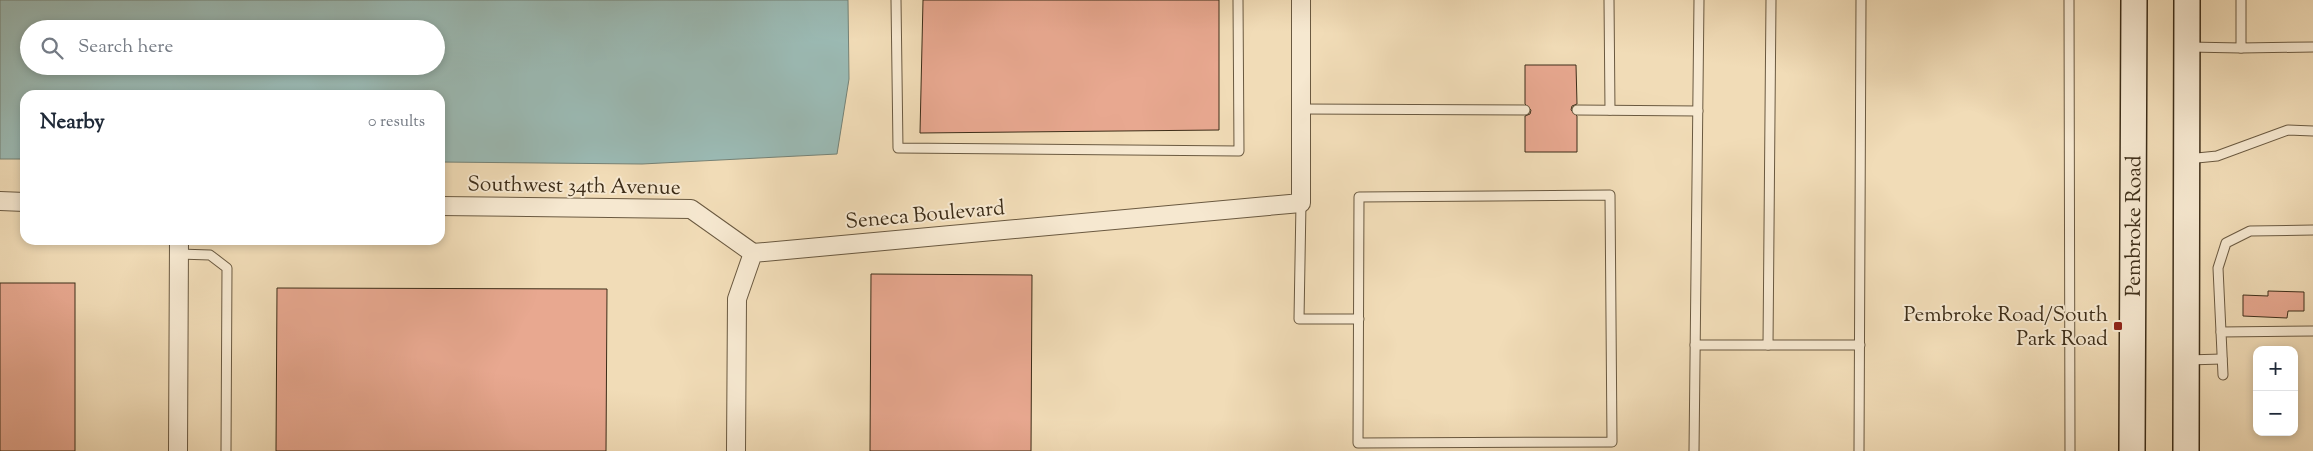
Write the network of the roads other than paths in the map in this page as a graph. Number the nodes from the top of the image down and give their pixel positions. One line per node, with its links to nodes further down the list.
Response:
1 (896, 0): 2 (lane)
2 (1238, 0)
3 (1301, 0): 15 (street)
4 (1609, 0): 18 (lane)
5 (1699, 0): 19 (lane)
6 (1771, 0): 33 (lane)
7 (1862, 0): 34 (lane)
8 (2069, 0): 43 (lane)
9 (2134, 0): 44 (main road, Pembroke Road)
10 (2188, 0): 12 (main road)
11 (2241, 0): 14 (lane)
12 (2187, 47): 14 (lane); 21 (main road)
13 (2313, 47): 14 (lane)
14 (2241, 48)
15 (1301, 109): 16 (lane); 24 (street)
16 (1525, 110)
17 (1577, 110): 18 (lane)
18 (1610, 110): 19 (lane)
19 (1698, 111): 32 (lane)
20 (2313, 131): 21 (lane)
21 (2187, 159): 35 (main road)
22 (0, 201): 23 (street)
23 (20, 202)
24 (1301, 203): 28 (street, Seneca Boulevard); 29 (lane)
25 (445, 206): 28 (street, Southwest 34th Avenue)
26 (2313, 230): 31 (lane)
27 (179, 247): 38 (street); 39 (lane)
28 (753, 253): 40 (street)
29 (1359, 319): 29 (lane)
30 (2313, 331): 31 (lane)
31 (2221, 332): 36 (lane)
32 (1695, 345): 33 (lane); 41 (lane)
33 (1768, 345): 34 (lane)
34 (1860, 346): 42 (lane)
35 (2186, 360): 36 (lane); 45 (main road)
36 (2222, 360): 37 (lane)
37 (2223, 375)
38 (178, 451)
39 (226, 451)
40 (736, 451)
41 (1694, 451)
42 (1860, 451)
43 (2070, 451)
44 (2132, 451)
45 (2186, 451)

